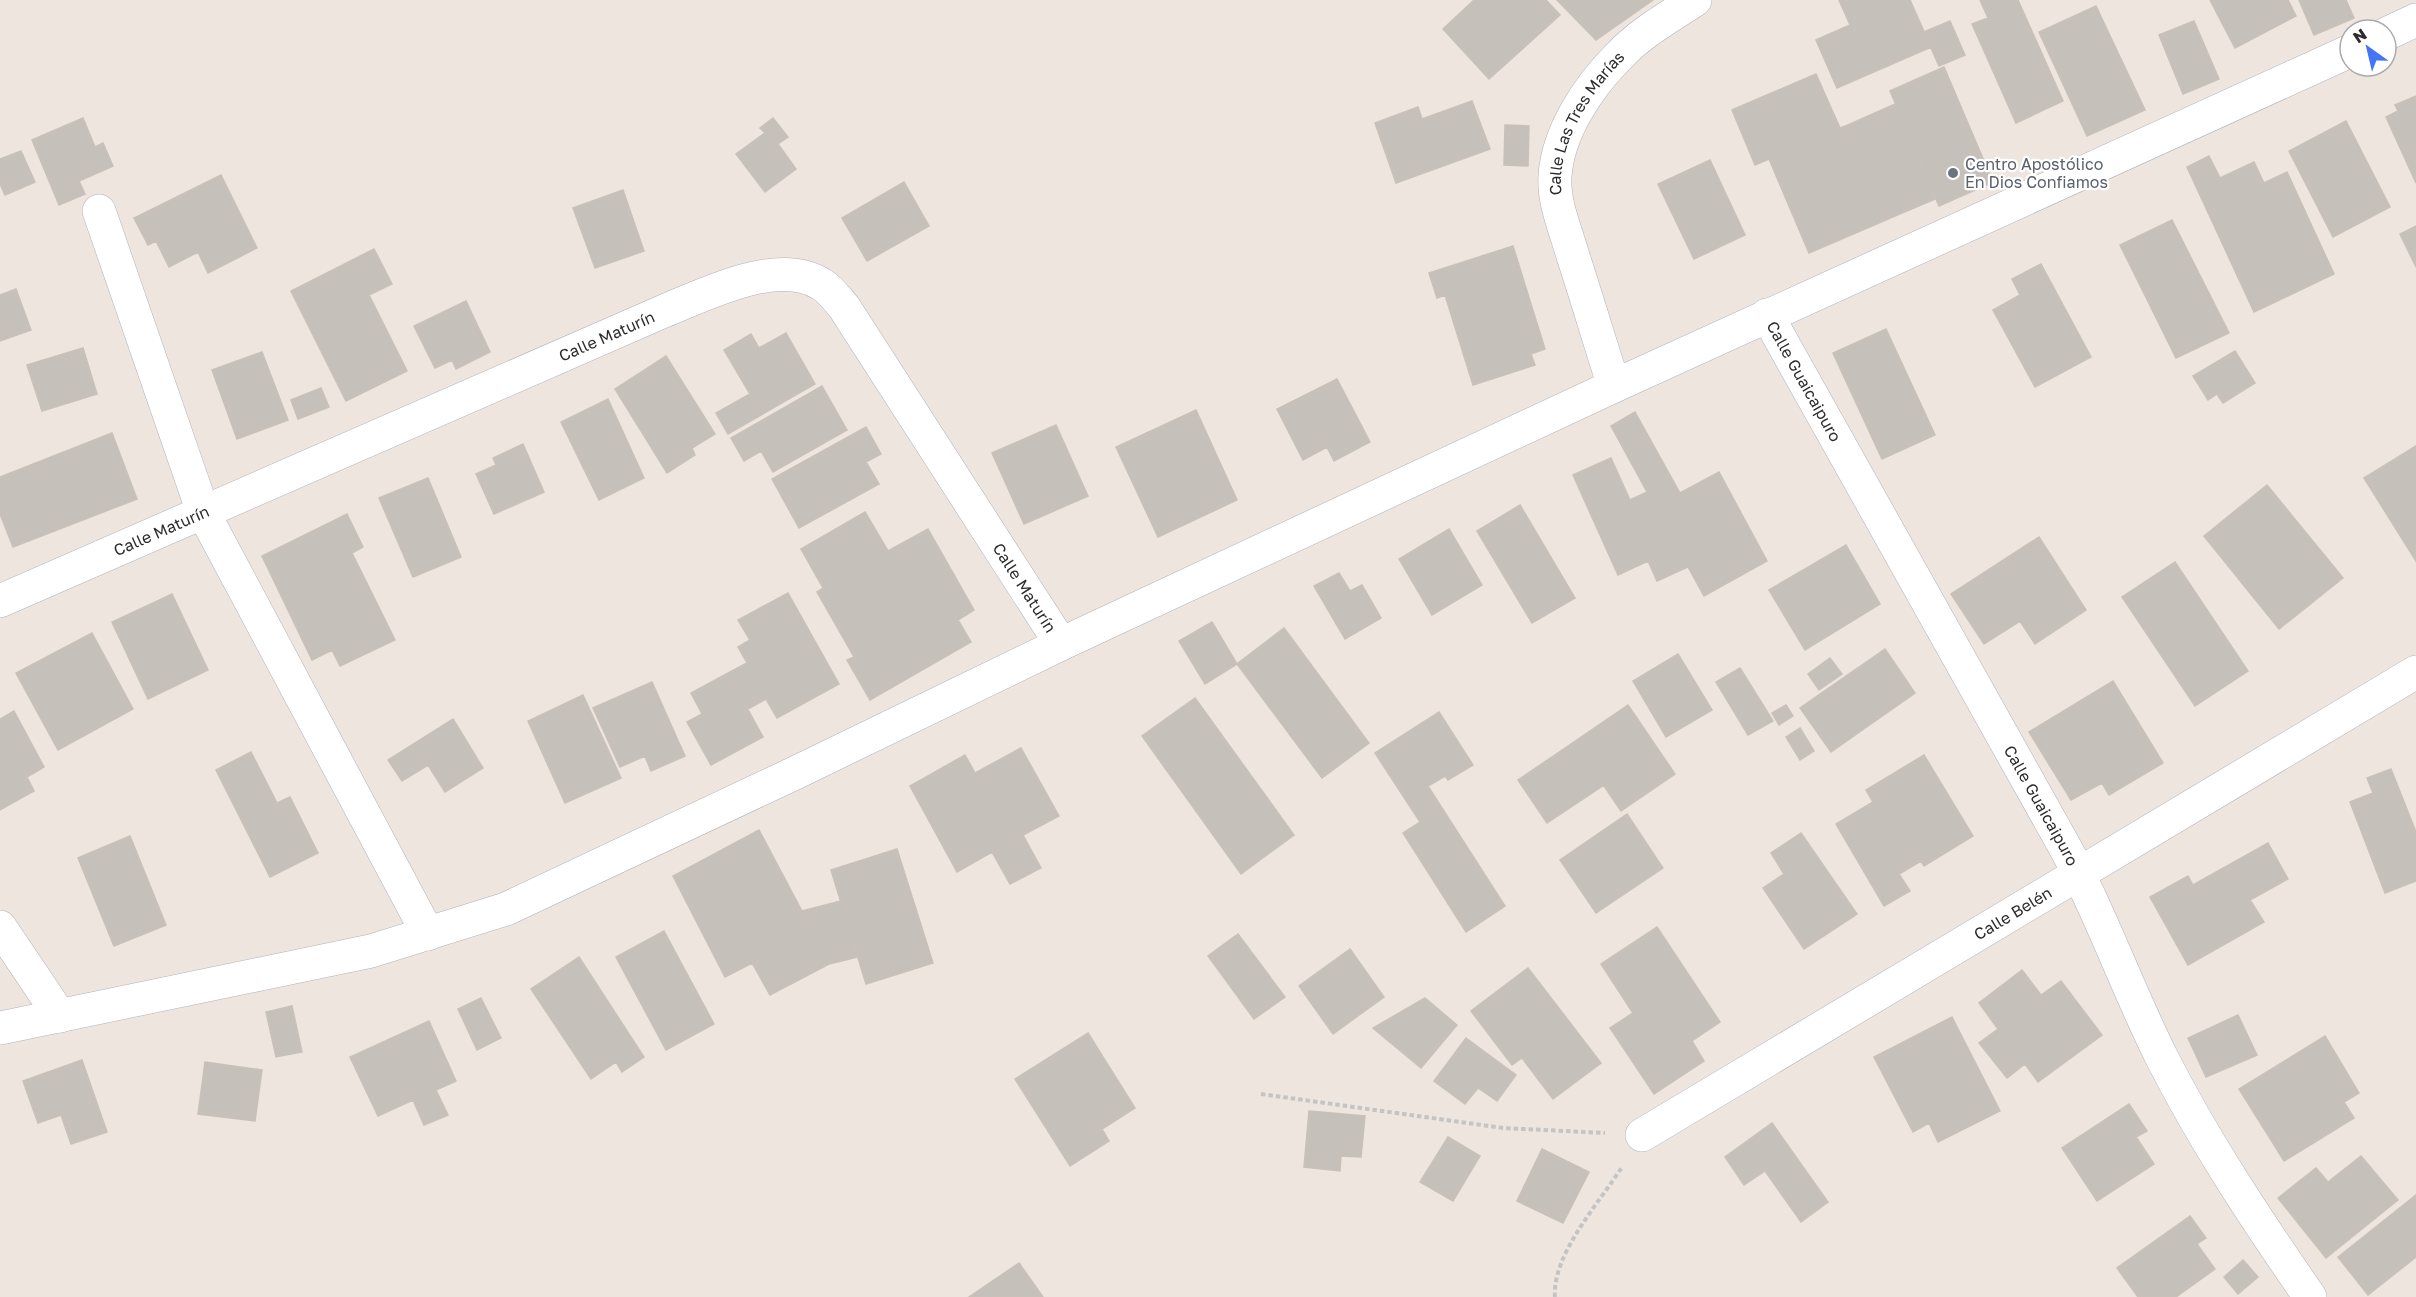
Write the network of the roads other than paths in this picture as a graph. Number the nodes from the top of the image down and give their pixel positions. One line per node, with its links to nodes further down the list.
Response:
1 (1695, 0): 7 (street, Calle Las Tres Marías)
2 (2416, 20): 3 (street)
3 (2398, 28)
4 (2338, 56): 6 (street)
5 (99, 211): 8 (street)
6 (1767, 315): 7 (street); 12 (street, Calle Guaicaipuro)
7 (1614, 386): 10 (street)
8 (203, 512): 9 (street, Calle Maturín); 10 (street, Calle Maturín); 14 (street)
9 (0, 601)
10 (1061, 644): 14 (street)
11 (2416, 672): 12 (street, Calle Belén)
12 (2079, 873): 17 (street, Calle Belén); 18 (street, Calle Guaicaipuro)
13 (0, 927): 15 (street)
14 (428, 934): 15 (street)
15 (60, 1016): 16 (street)
16 (0, 1028)
17 (1642, 1135)
18 (2310, 1297)

